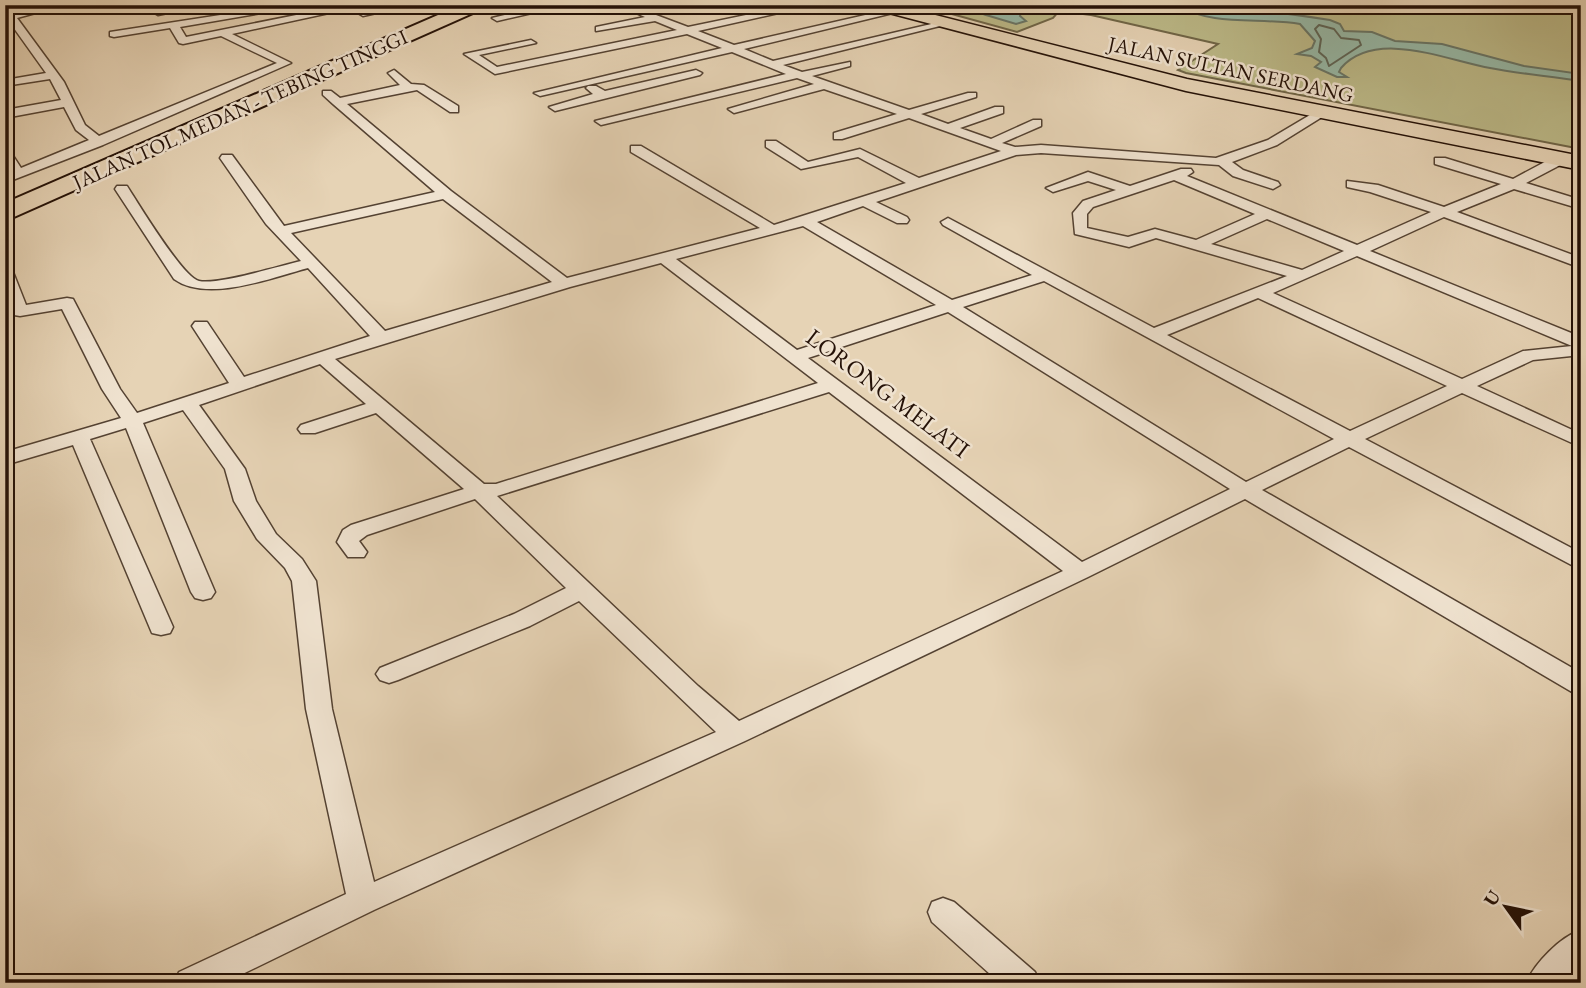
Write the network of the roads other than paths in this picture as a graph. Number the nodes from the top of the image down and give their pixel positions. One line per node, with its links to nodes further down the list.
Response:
1 (60, 5): 15 (street)
2 (201, 5): 14 (street)
3 (303, 5): 19 (street)
4 (407, 5): 13 (street)
5 (454, 5): 78 (highway, JALAN TOL MEDAN - TEBING TINGGI)
6 (476, 5): 83 (highway, JALAN TOL MEDAN - TEBING TINGGI)
7 (562, 5): 17 (street)
8 (623, 5): 16 (street)
9 (689, 5): 16 (street)
10 (809, 5): 23 (street)
11 (876, 5): 12 (highway, JALAN SULTAN SERDANG)
12 (893, 8): 18 (highway, JALAN SULTAN SERDANG); 22 (street); 64 (highway, JALAN SULTAN SERDANG)
13 (362, 9): 25 (street)
14 (158, 12)
15 (9, 16): 36 (street)
16 (650, 16): 20 (street); 21 (street)
17 (497, 18)
18 (940, 23): 28 (street); 50 (highway, JALAN SULTAN SERDANG)
19 (174, 26): 24 (street); 25 (street)
20 (674, 26): 23 (street); 26 (street)
21 (600, 29)
22 (821, 29): 27 (street); 31 (street)
23 (687, 32): 29 (street); 31 (street)
24 (114, 34)
25 (224, 34): 57 (street)
26 (625, 35)
27 (843, 37): 28 (street); 30 (street)
28 (870, 40): 32 (street)
29 (531, 43)
30 (824, 43)
31 (733, 48): 32 (street); 38 (street)
32 (773, 64): 37 (street)
33 (846, 64): 37 (street)
34 (394, 73): 41 (street)
35 (696, 73): 43 (street)
36 (51, 75): 39 (street); 45 (street)
37 (800, 75): 40 (street); 53 (street)
38 (584, 82): 42 (street); 43 (street)
39 (5, 83)
40 (825, 85): 47 (street); 52 (street)
41 (408, 87): 48 (street); 77 (street)
42 (540, 93)
43 (603, 95): 46 (street)
44 (972, 95): 52 (street)
45 (67, 103): 51 (street); 57 (street)
46 (555, 107)
47 (734, 109)
48 (454, 110)
49 (999, 110): 55 (street)
50 (1324, 112): 65 (highway, JALAN SULTAN SERDANG); 66 (street)
51 (5, 114)
52 (909, 114): 55 (street); 56 (street)
53 (601, 121)
54 (1037, 123): 58 (street)
55 (948, 128): 58 (street)
56 (838, 136)
57 (99, 142): 70 (street)
58 (991, 143): 61 (street)
59 (771, 144): 71 (street)
60 (636, 149): 88 (street)
61 (1014, 151): 66 (street); 71 (street)
62 (5, 154): 70 (street)
63 (227, 158): 89 (street)
64 (1581, 158)
65 (1561, 159): 68 (highway, JALAN SULTAN SERDANG); 73 (street)
66 (1219, 161): 69 (street); 74 (street)
67 (1440, 161): 73 (street)
68 (1581, 163)
69 (1175, 176): 76 (street); 84 (street)
70 (12, 177)
71 (919, 184): 79 (street)
72 (1352, 184): 82 (street)
73 (1514, 184): 81 (street); 82 (street)
74 (1273, 186)
75 (122, 189): 93 (street)
76 (1128, 190): 80 (street); 80 (street)
77 (446, 194): 89 (street); 98 (street)
78 (5, 201)
79 (865, 202): 85 (street); 86 (street)
80 (1088, 204): 90 (street)
81 (1581, 205)
82 (1444, 212): 91 (street); 94 (street)
83 (5, 213)
84 (1267, 214): 90 (street); 91 (street)
85 (902, 220)
86 (805, 221): 88 (street); 100 (street)
87 (948, 222): 96 (street)
88 (771, 229): 92 (street)
89 (281, 231): 93 (street)
90 (1199, 244): 97 (street)
91 (1357, 251): 97 (street); 104 (street)
92 (664, 258): 98 (street); 107 (street, LORONG MELATI)
93 (310, 263): 103 (street)
94 (1581, 263)
95 (5, 272): 113 (street)
96 (1047, 275): 100 (street); 102 (street)
97 (1303, 275): 99 (street)
98 (564, 285): 103 (street)
99 (1258, 292): 102 (street); 110 (street)
100 (951, 307): 107 (street); 119 (street)
101 (201, 326): 109 (street)
102 (1153, 334): 116 (street)
103 (381, 338): 106 (street)
104 (1581, 343)
105 (1581, 350): 110 (street)
106 (321, 356): 109 (street); 112 (street)
107 (796, 356): 108 (street, LORONG MELATI)
108 (834, 384): 120 (street); 123 (street, LORONG MELATI)
109 (241, 385): 111 (street)
110 (1466, 386): 116 (street); 117 (street)
111 (188, 403): 113 (street); 130 (street)
112 (377, 406): 114 (street); 120 (street)
113 (132, 421): 115 (street); 125 (street)
114 (308, 429)
115 (79, 436): 118 (street); 126 (street)
116 (1349, 439): 119 (street); 122 (street)
117 (1581, 441)
118 (5, 459)
119 (1244, 489): 123 (street); 128 (street)
120 (479, 491): 121 (street); 124 (street)
121 (356, 552)
122 (1581, 564)
123 (1080, 572): 129 (street)
124 (581, 590): 127 (street); 129 (street)
125 (203, 592)
126 (161, 627)
127 (389, 674)
128 (1581, 685)
129 (736, 734): 130 (street)
130 (363, 901): 133 (street)
131 (943, 912): 135 (street)
132 (1581, 944): 136 (street)
133 (235, 973): 134 (street)
134 (190, 983)
135 (1024, 983)
136 (1542, 983)

